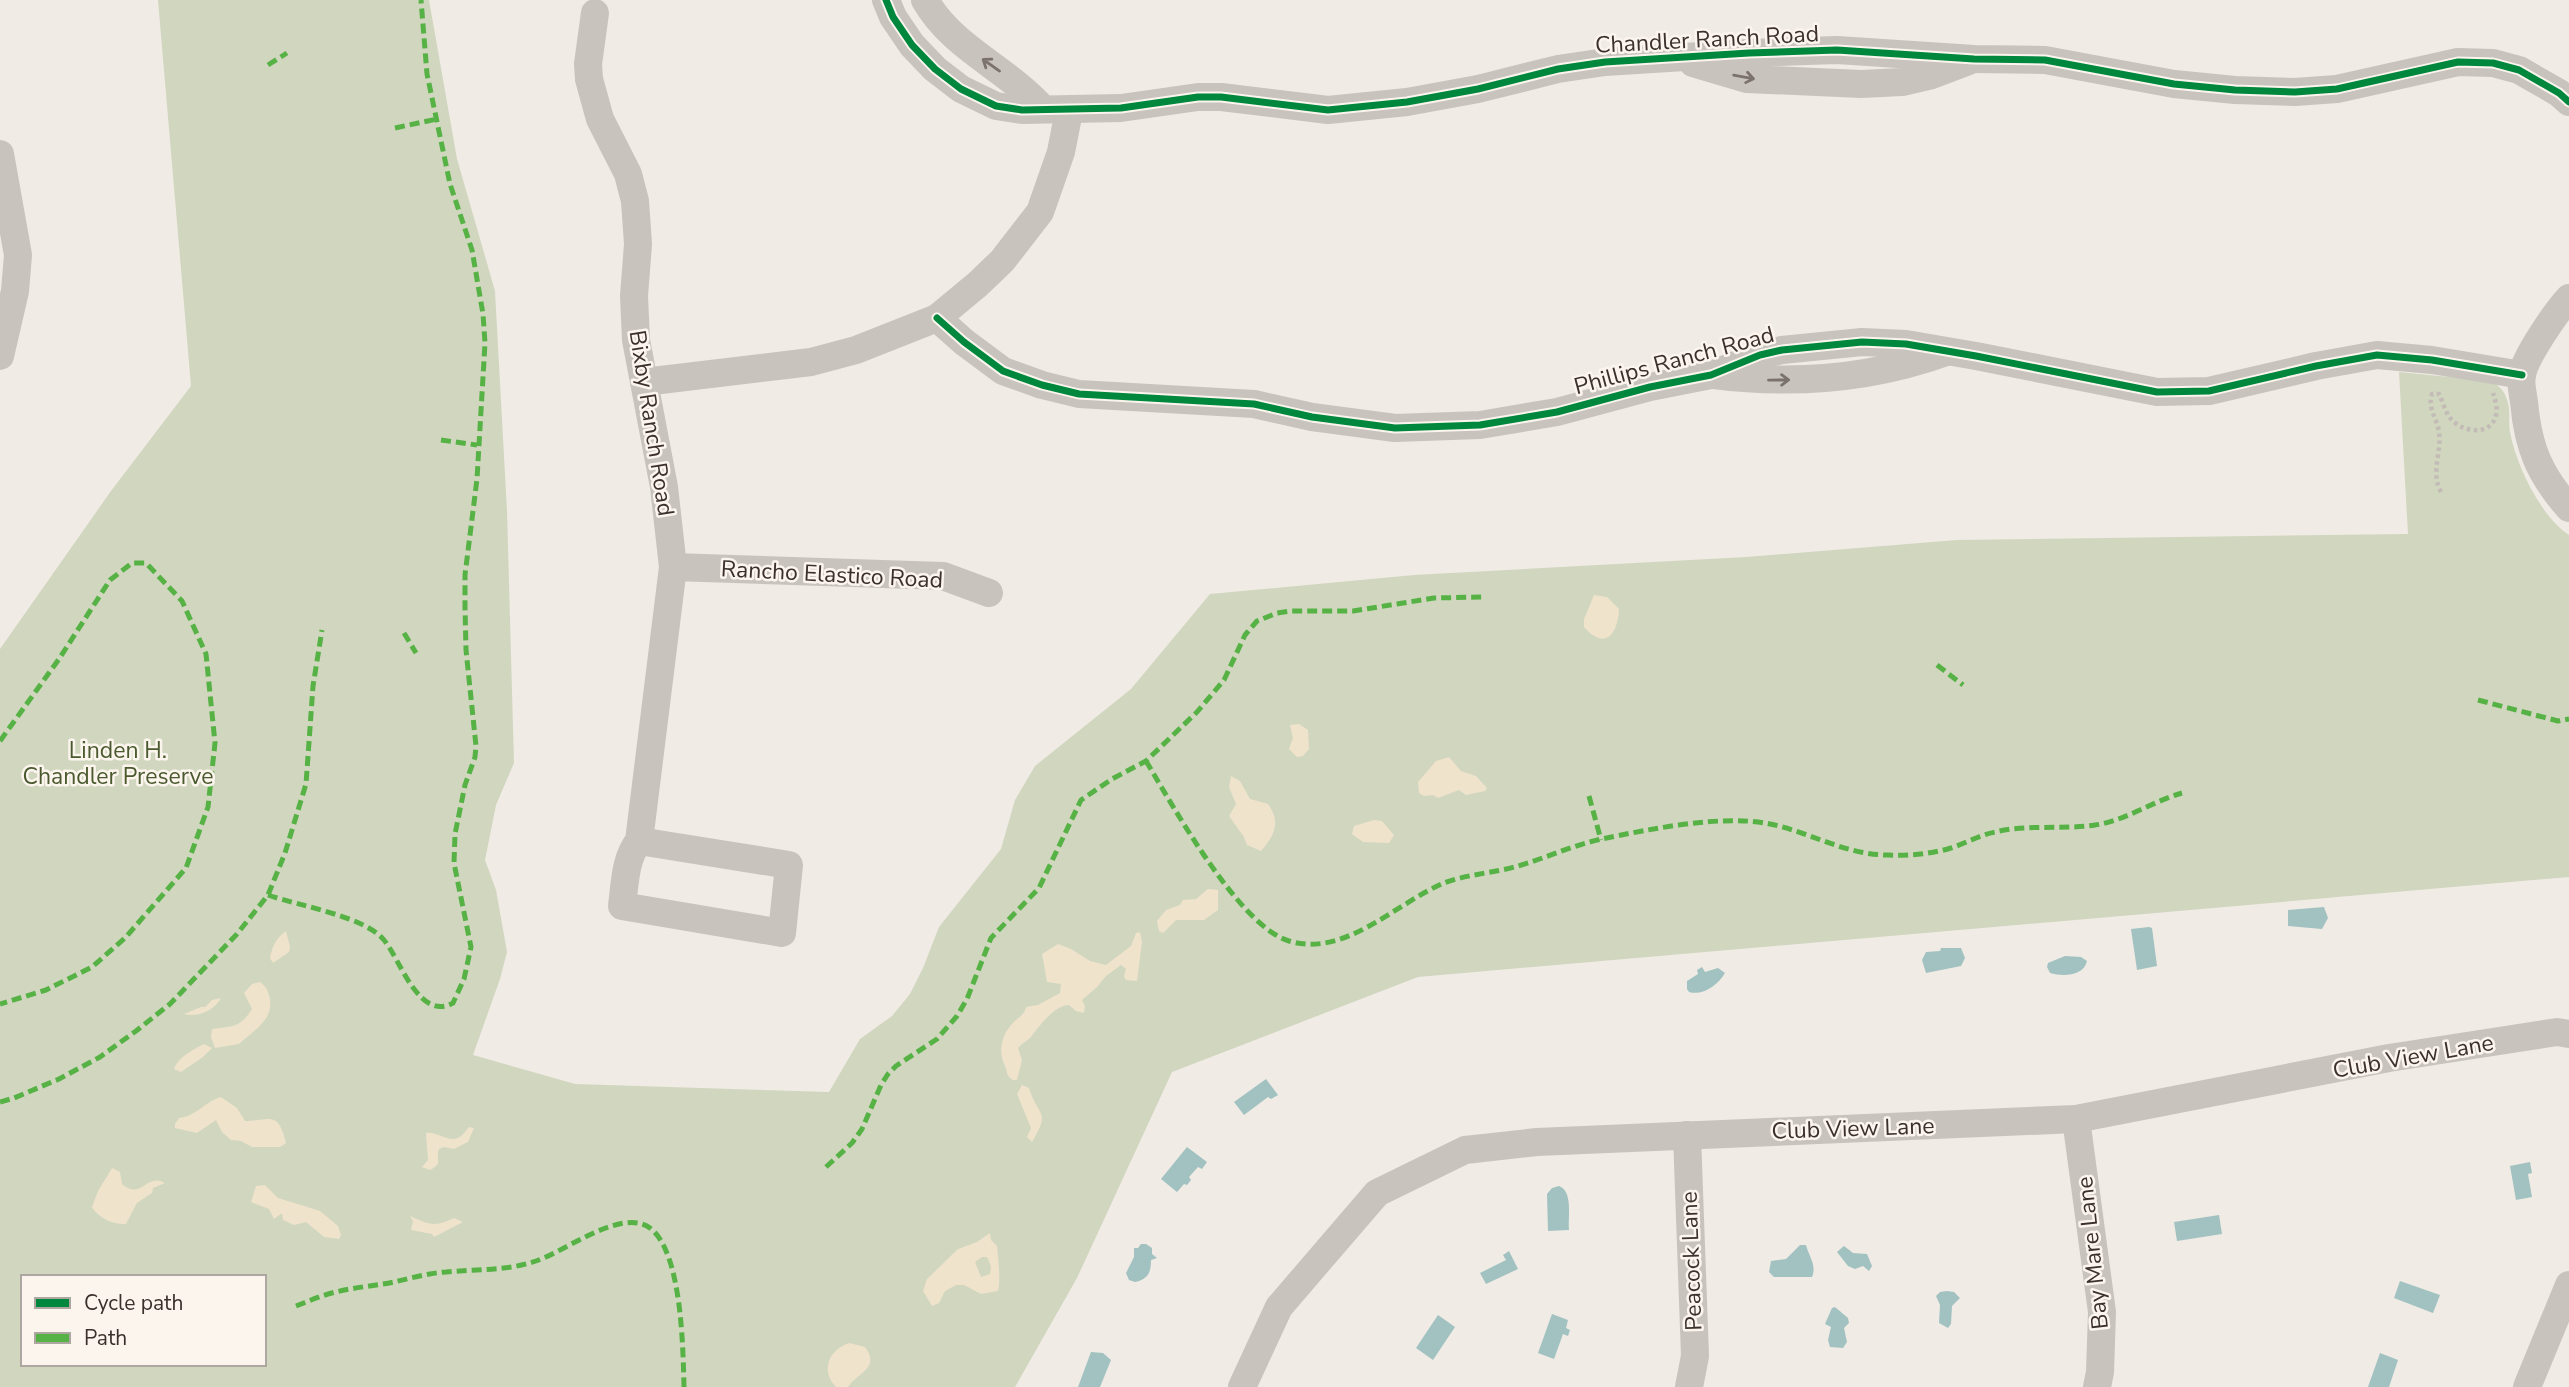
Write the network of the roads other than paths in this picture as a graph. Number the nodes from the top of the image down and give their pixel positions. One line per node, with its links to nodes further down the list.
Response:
1 (886, 0): 5 (street, Chandler Ranch Road)
2 (925, 0): 5 (street, one-way to 2)
3 (595, 13): 11 (street, Bixby Ranch Road)
4 (2569, 102): 5 (street, Chandler Ranch Road)
5 (1056, 110): 8 (street)
6 (0, 154): 9 (street)
7 (2569, 298): 10 (street)
8 (937, 318): 10 (street, Phillips Ranch Road); 11 (street)
9 (0, 356)
10 (2522, 375): 12 (street)
11 (644, 382): 13 (street, Bixby Ranch Road)
12 (2569, 508)
13 (673, 567): 14 (street, Rancho Elastico Road); 15 (street, Bixby Ranch Road)
14 (989, 593)
15 (639, 841): 15 (street, Bixby Ranch Road)
16 (2569, 1034): 17 (street, Club View Lane)
17 (2076, 1119): 18 (street, Club View Lane); 22 (street, Bay Mare Lane)
18 (1687, 1135): 20 (street, Club View Lane); 21 (street, Peacock Lane)
19 (2569, 1285): 23 (street)
20 (1242, 1387)
21 (1689, 1387)
22 (2097, 1387)
23 (2526, 1387)

